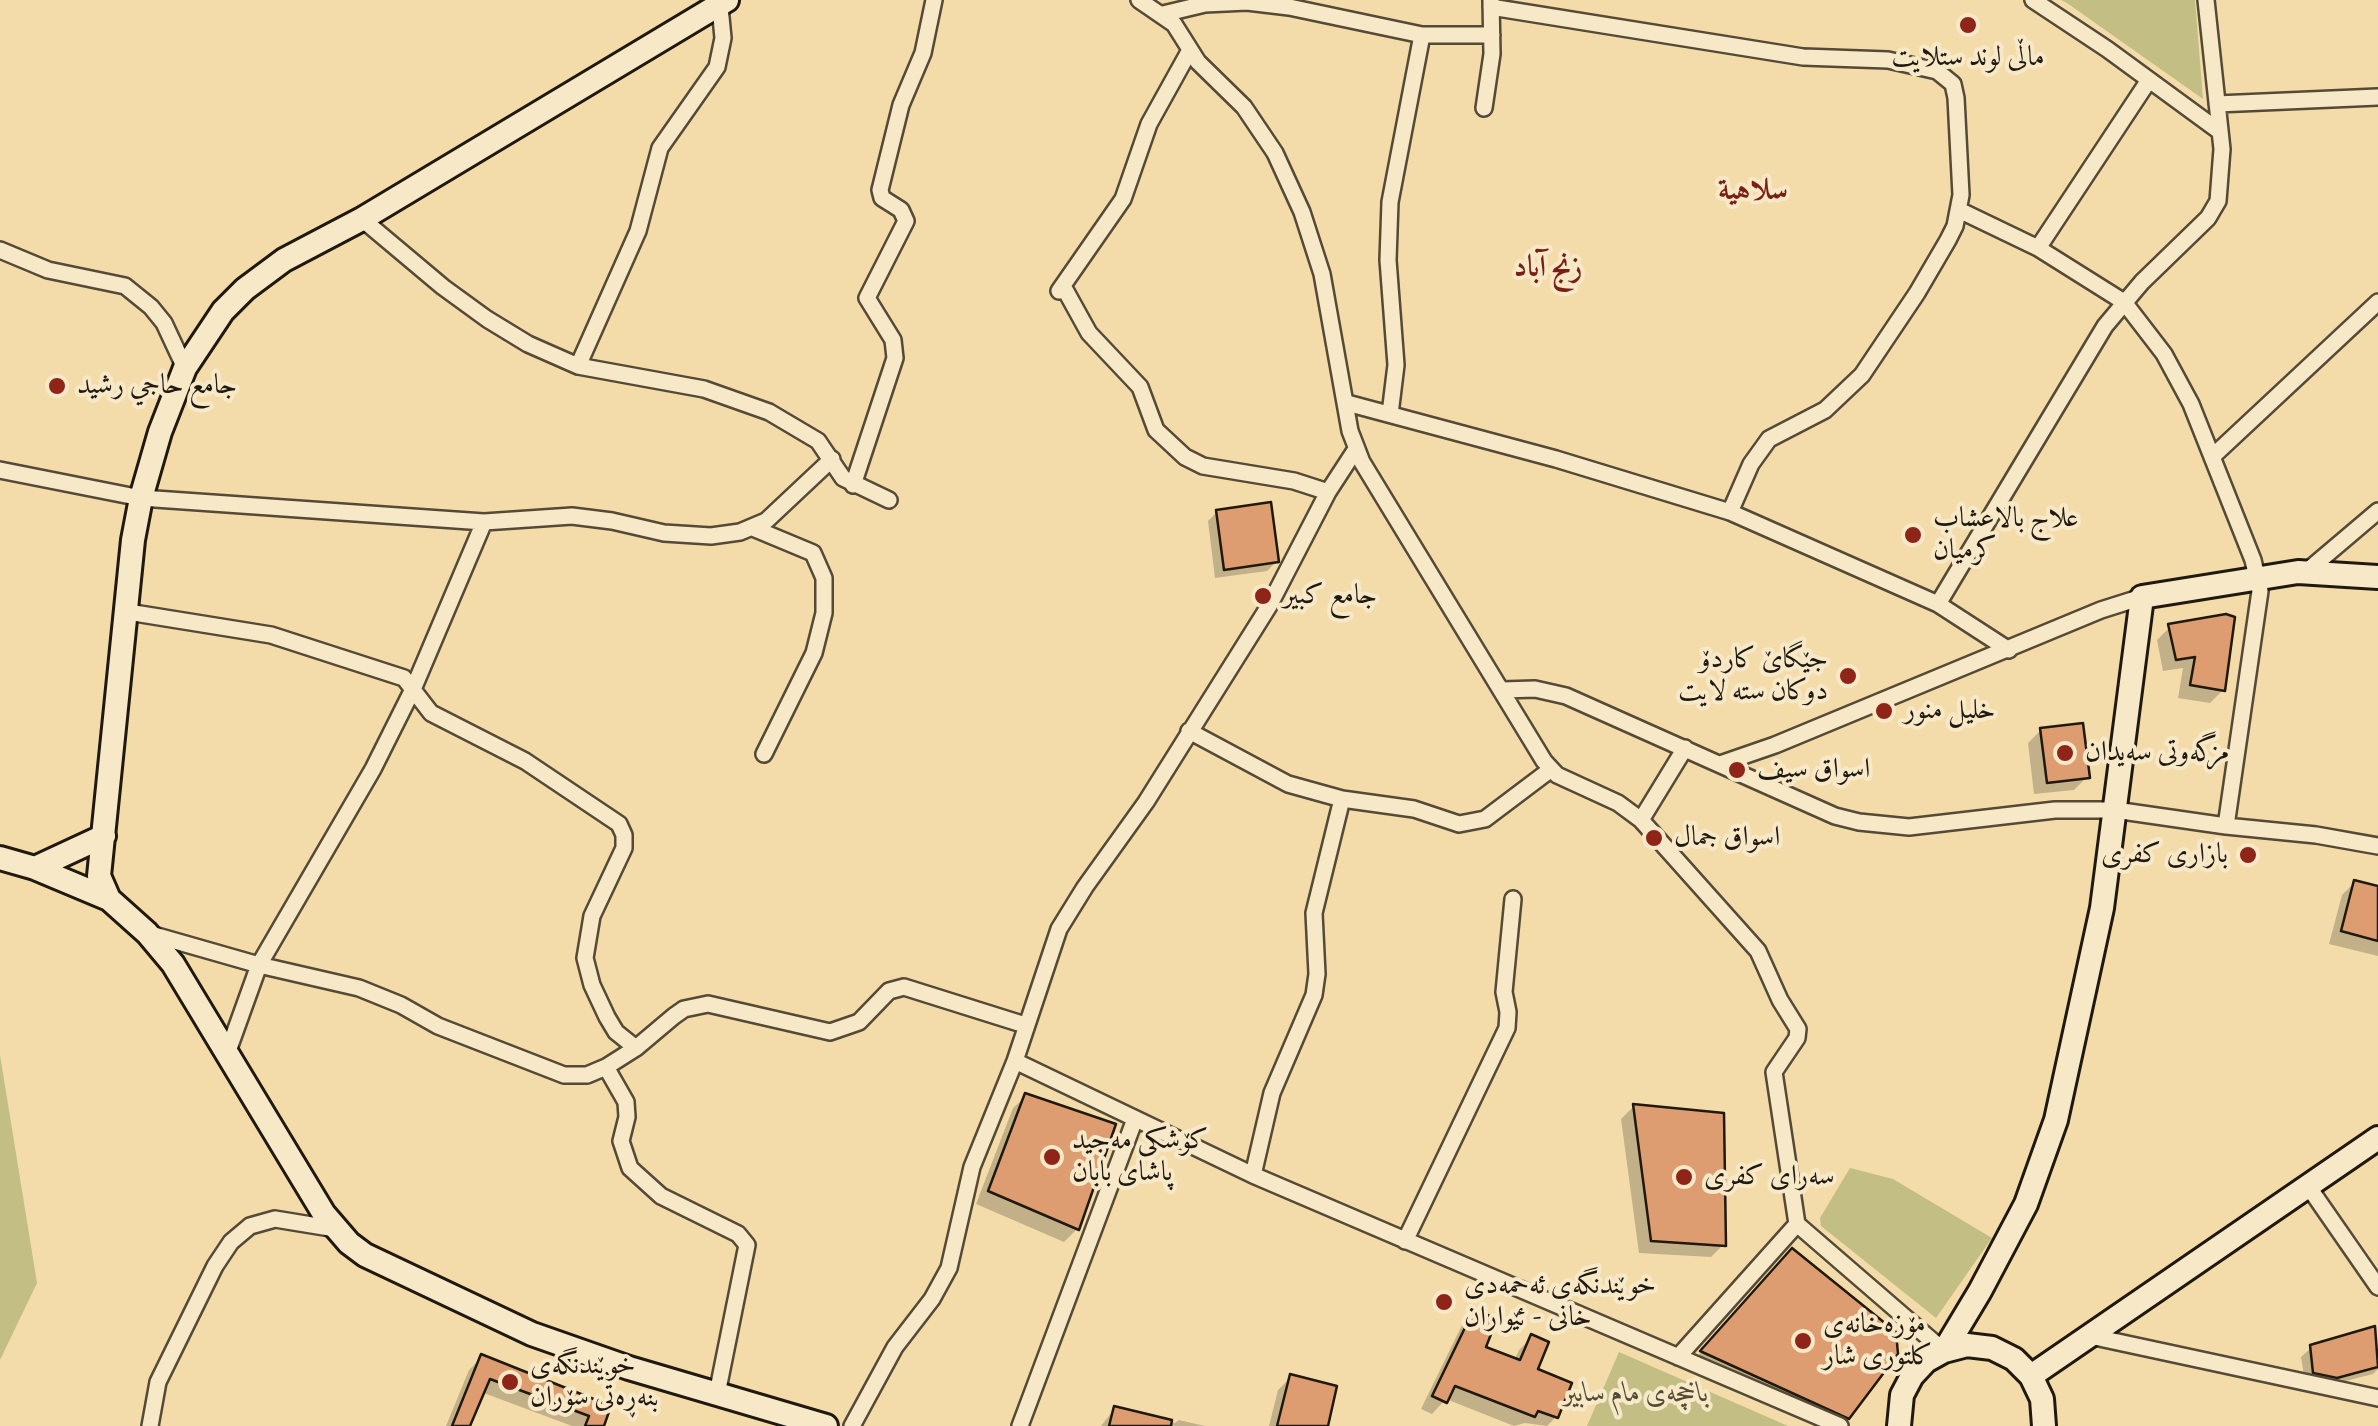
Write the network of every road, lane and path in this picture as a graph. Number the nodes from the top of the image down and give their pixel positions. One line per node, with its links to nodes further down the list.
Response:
1 (934, 0): 31 (street)
2 (1139, 0): 8 (street)
3 (2033, 0): 12 (street)
4 (2206, 0): 14 (street)
5 (1291, 3): 8 (street); 9 (street)
6 (724, 4): 18 (street); 23 (street)
7 (1491, 4): 10 (street); 17 (street)
8 (1163, 14): 11 (street)
9 (1422, 34): 10 (street); 26 (street)
10 (1492, 36): 15 (street)
11 (1190, 50): 25 (street); 32 (street)
12 (2150, 80): 16 (street); 19 (street)
13 (2378, 96): 14 (street)
14 (2216, 104): 16 (street)
15 (1484, 108)
16 (2219, 131): 21 (street)
17 (1959, 210): 19 (street); 36 (street)
18 (362, 219): 23 (street); 24 (street)
19 (2038, 248): 21 (street)
20 (0, 250): 24 (street)
21 (2124, 302): 28 (street); 43 (street)
22 (2378, 302): 28 (street)
23 (578, 366): 29 (street)
24 (185, 368): 33 (street)
25 (1347, 403): 26 (street); 27 (street)
26 (1390, 414): 36 (street)
27 (1356, 449): 32 (street); 47 (street)
28 (2212, 457): 40 (street)
29 (832, 459): 31 (street); 38 (street)
30 (0, 470): 33 (street)
31 (853, 485): 34 (street)
32 (1328, 492): 48 (street)
33 (141, 498): 37 (street); 44 (street)
34 (889, 500)
35 (2378, 511): 39 (street)
36 (1730, 512): 43 (street)
37 (484, 522): 38 (street); 46 (street)
38 (753, 528): 50 (street)
39 (2306, 572): 40 (street); 41 (street)
40 (2258, 578): 42 (street); 56 (street)
41 (2378, 578)
42 (2142, 597): 45 (street); 54 (street)
43 (1938, 604): 45 (street)
44 (128, 612): 46 (street); 57 (street)
45 (2009, 650): 51 (street)
46 (414, 687): 64 (street); 66 (street)
47 (1502, 690): 49 (street); 52 (street)
48 (1189, 730): 53 (street); 65 (street)
49 (1686, 748): 51 (street); 55 (street)
50 (764, 754)
51 (1720, 764): 54 (street)
52 (1550, 770): 53 (street); 55 (street)
53 (1342, 799): 72 (street)
54 (2116, 810): 56 (street); 79 (street)
55 (1641, 820): 74 (street)
56 (2226, 826): 58 (street)
57 (104, 836): 60 (street); 61 (street)
58 (2378, 846)
59 (0, 858): 60 (street)
60 (35, 868): 61 (street)
61 (109, 899): 63 (street)
62 (1512, 899): 76 (street)
63 (147, 933): 64 (street); 67 (street)
64 (259, 965): 67 (street); 69 (street)
65 (1025, 1025): 66 (street); 68 (street)
66 (636, 1048): 69 (street)
67 (227, 1054): 75 (street)
68 (1014, 1061): 70 (street); 86 (street)
69 (606, 1067): 82 (street)
70 (1135, 1118): 72 (street); 87 (street)
71 (2378, 1138): 73 (street)
72 (1253, 1175): 76 (street)
73 (2308, 1186): 77 (street); 78 (street)
74 (1798, 1224): 79 (street); 80 (street)
75 (336, 1229): 82 (street); 84 (street)
76 (1405, 1241): 80 (street)
77 (2378, 1287)
78 (2090, 1336): 81 (street); 83 (street)
79 (1944, 1351): 81 (street); 89 (street)
80 (1678, 1357): 88 (street)
81 (2032, 1376): 90 (street)
82 (717, 1394): 85 (street)
83 (2378, 1398)
84 (150, 1426)
85 (826, 1426)
86 (852, 1426)
87 (1020, 1426)
88 (1840, 1426)
89 (1899, 1426)
90 (2044, 1426)

